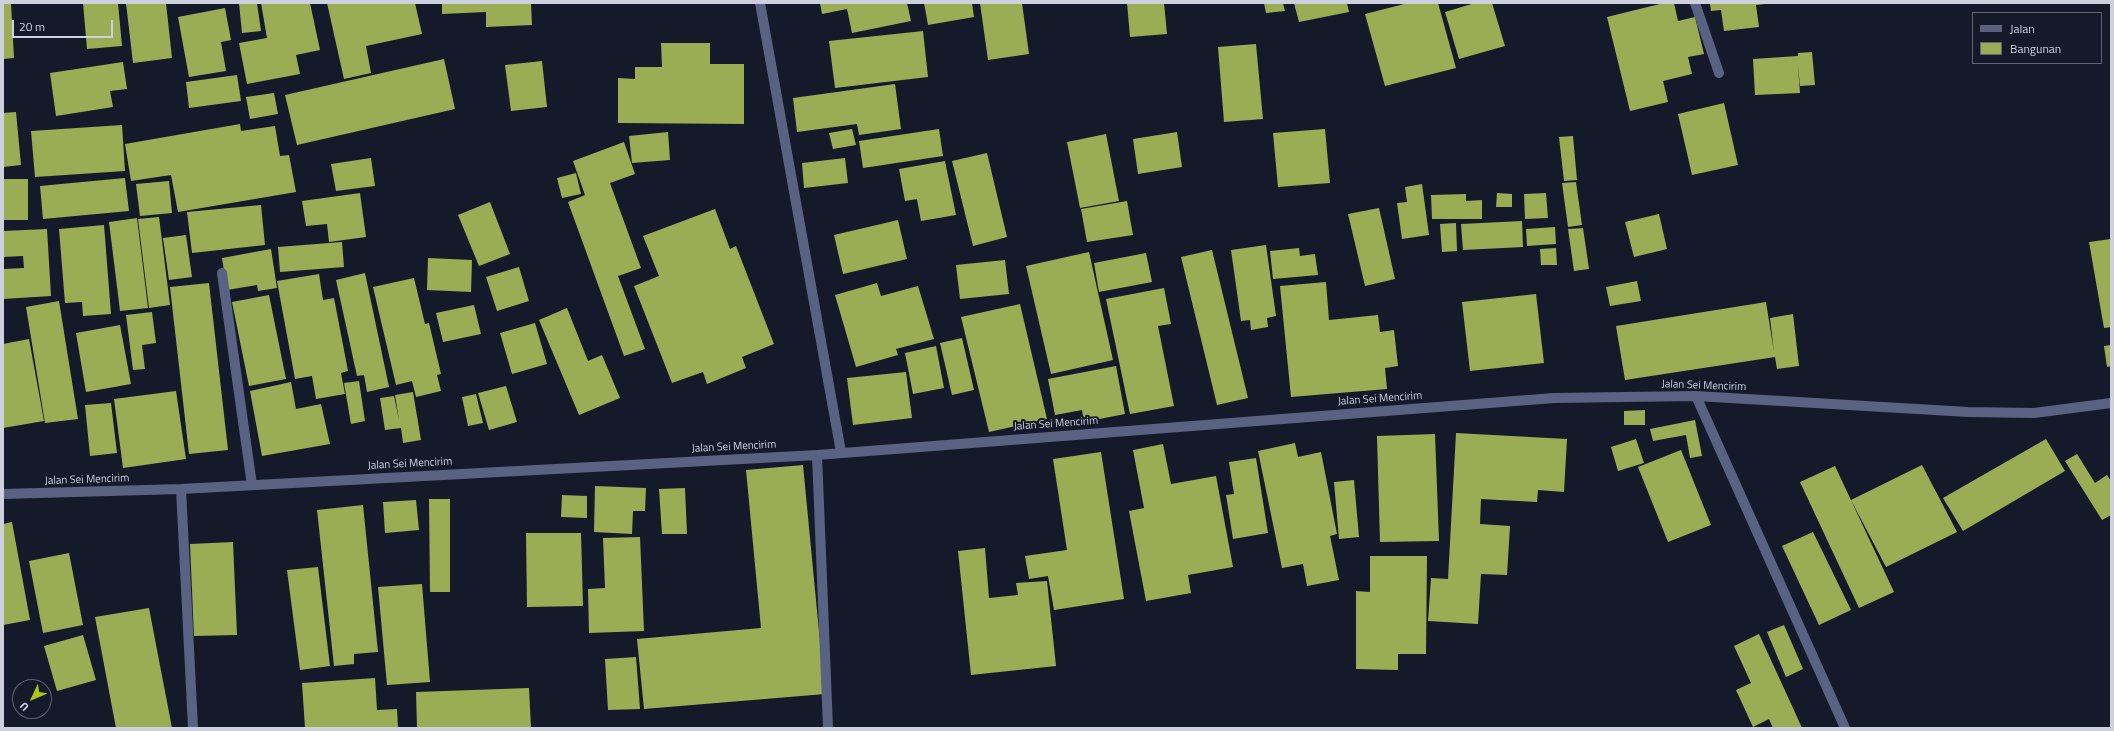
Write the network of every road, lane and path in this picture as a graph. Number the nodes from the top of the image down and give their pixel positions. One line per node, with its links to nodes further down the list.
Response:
1 (760, 3): 7 (street)
2 (1695, 3): 3 (street)
3 (1719, 73)
4 (222, 273): 9 (street)
5 (1696, 396): 6 (street, Jalan Sei Mencirim); 7 (street, Jalan Sei Mencirim); 14 (street)
6 (2111, 404)
7 (841, 452): 8 (street, Jalan Sei Mencirim)
8 (817, 454): 9 (street, Jalan Sei Mencirim); 13 (street)
9 (252, 485): 10 (street, Jalan Sei Mencirim)
10 (180, 489): 11 (street, Jalan Sei Mencirim); 12 (street)
11 (3, 494)
12 (193, 728)
13 (828, 728)
14 (1845, 728)

